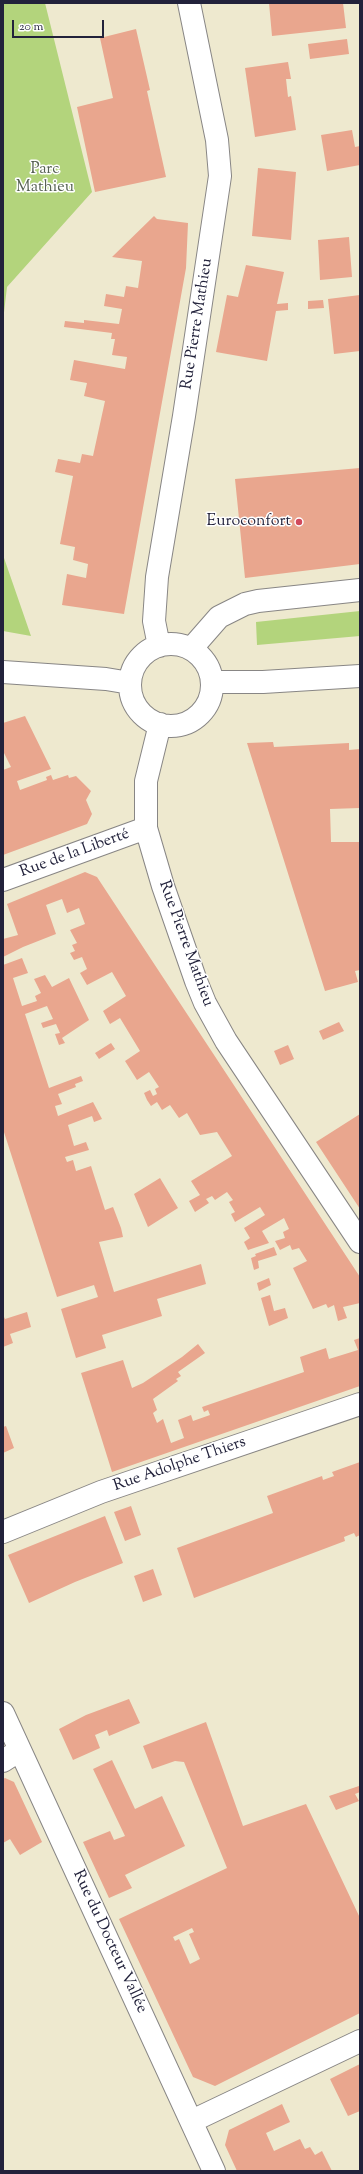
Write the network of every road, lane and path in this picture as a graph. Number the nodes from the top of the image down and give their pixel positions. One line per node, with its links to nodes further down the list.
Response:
1 (189, 3): 3 (street, Rue Pierre Mathieu)
2 (360, 590): 4 (street)
3 (159, 646): 4 (street); 8 (street)
4 (191, 649): 7 (street)
5 (3, 672): 8 (street)
6 (360, 676): 7 (street)
7 (212, 682): 9 (street)
8 (130, 683): 9 (street)
9 (160, 724): 10 (street, Rue Pierre Mathieu)
10 (146, 828): 11 (street, Rue de la Liberté); 12 (street, Rue Pierre Mathieu)
11 (3, 880)
12 (360, 1242)
13 (360, 1404): 14 (street, Rue Adolphe Thiers)
14 (3, 1532)
15 (3, 1713): 16 (street, Rue du Docteur Vallée)
16 (12, 1756): 18 (street, Rue du Docteur Vallée)
17 (360, 2041): 18 (street)
18 (192, 2121): 19 (street, Rue du Docteur Vallée)
19 (214, 2171)

